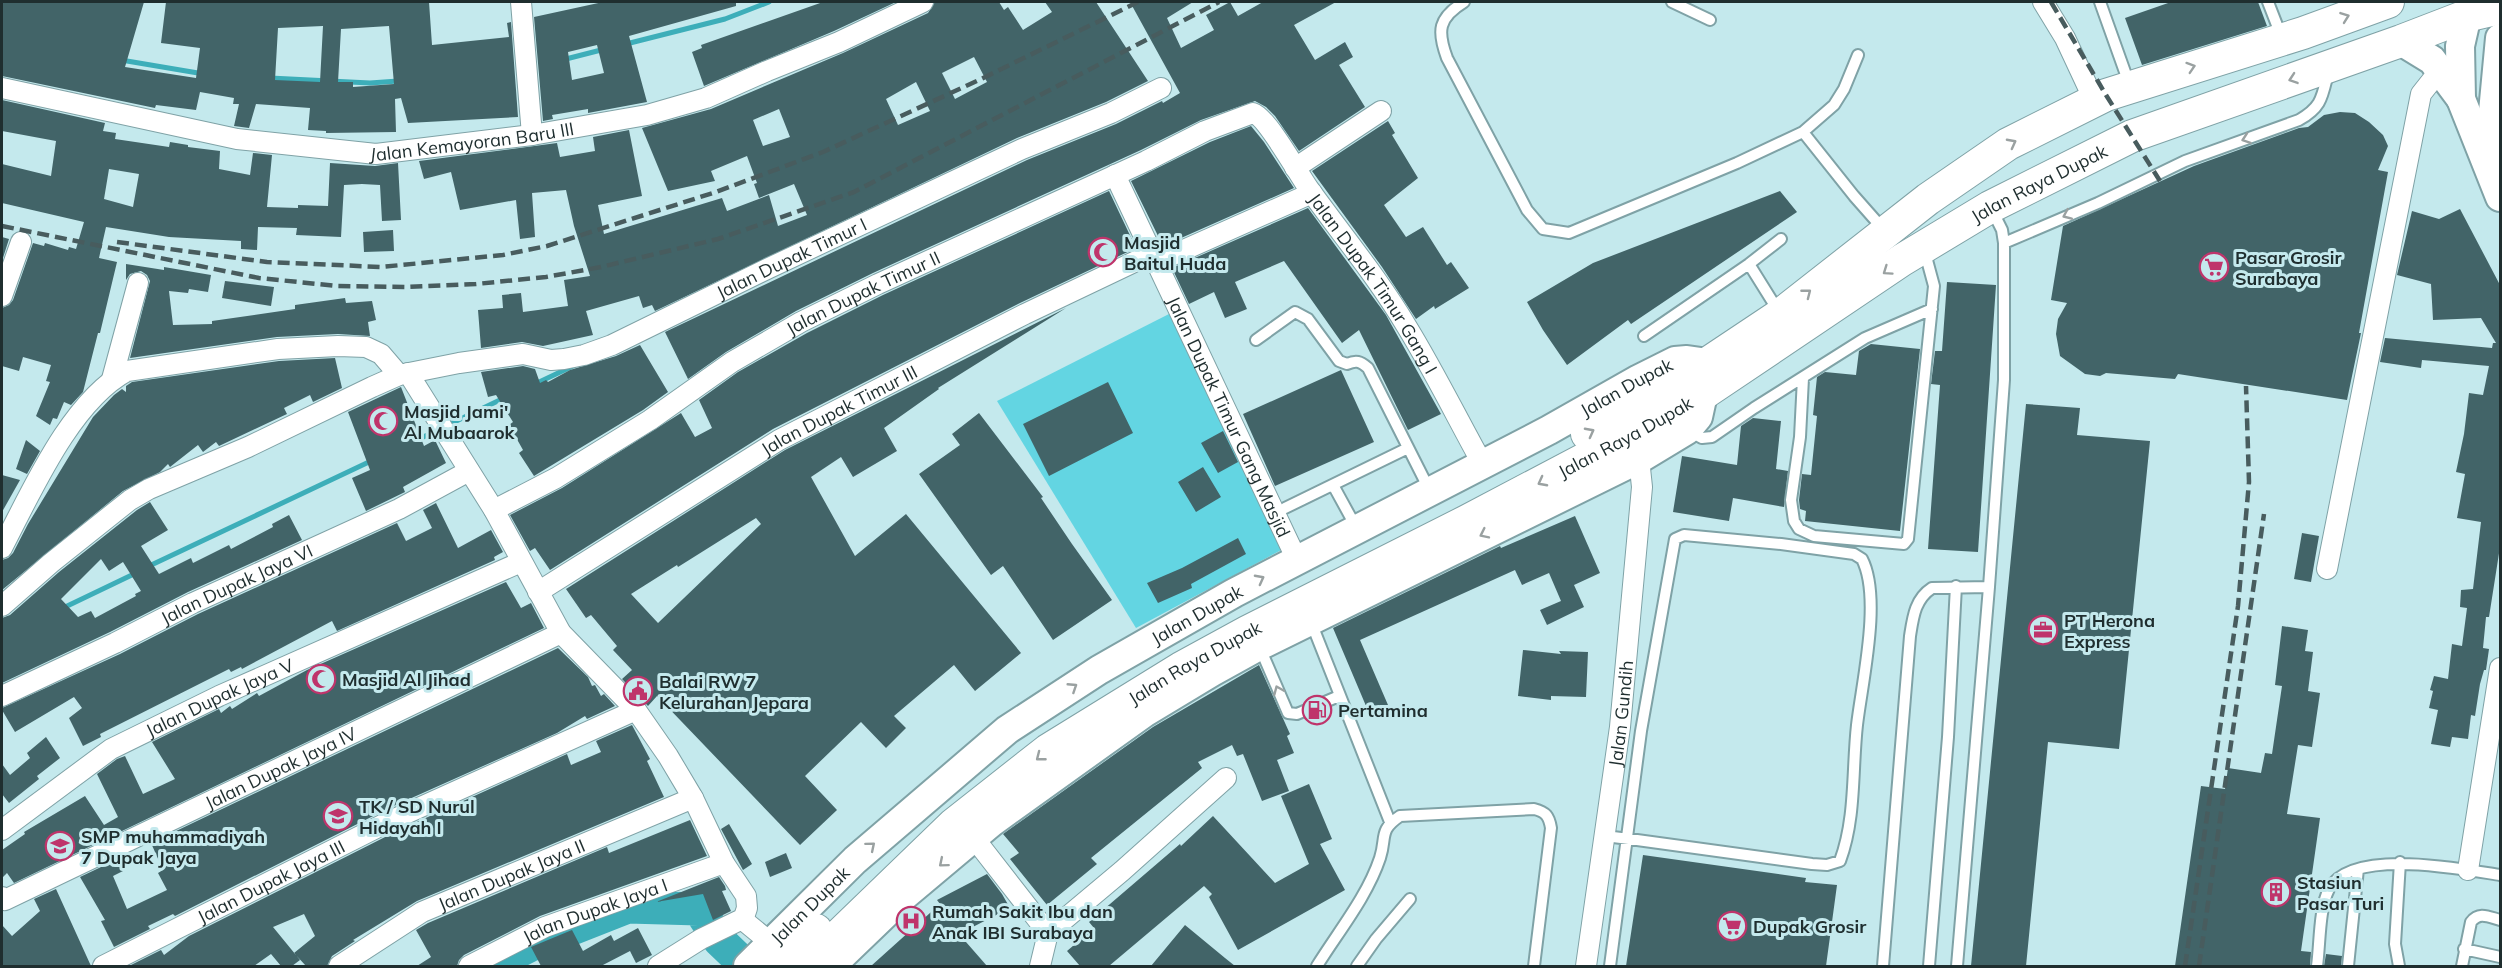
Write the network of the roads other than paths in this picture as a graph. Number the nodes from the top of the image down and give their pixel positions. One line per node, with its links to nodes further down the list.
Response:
1 (521, 2): 27 (street)
2 (923, 2): 27 (street, Jalan Kemayoran Baru III)
3 (1464, 2): 26 (lane)
4 (1672, 2): 11 (lane)
5 (2043, 2): 23 (street)
6 (2100, 2): 18 (lane)
7 (2268, 2): 13 (lane)
8 (2388, 2): 13 (main road, Jalan Raya Dupak, one-way to 8)
9 (2500, 8): 10 (main road, Jalan Raya Dupak)
10 (2468, 9): 14 (main road, Jalan Raya Dupak); 22 (main road)
11 (1710, 20)
12 (2500, 38): 21 (main road)
13 (2282, 39): 18 (main road, Jalan Raya Dupak, one-way to 13)
14 (2401, 41): 16 (main road, Jalan Raya Dupak); 17 (main road)
15 (1858, 55): 26 (lane)
16 (2329, 66): 34 (main road, Jalan Raya Dupak, one-way to 34); 38 (lane, one-way to 38)
17 (2440, 70): 22 (main road); 67 (street)
18 (2130, 87): 23 (main road, Jalan Raya Dupak)
19 (2, 88): 27 (street, Jalan Kemayoran Baru III)
20 (1161, 88): 49 (street, Jalan Dupak Timur I)
21 (2498, 96): 28 (main road)
22 (2461, 99): 28 (main road)
23 (2094, 100): 30 (main road, Jalan Raya Dupak, one-way to 23)
24 (1381, 111): 29 (street)
25 (1253, 113): 29 (street, Jalan Dupak Timur Gang I); 31 (street, Jalan Dupak Timur II)
26 (1803, 132): 35 (lane)
27 (532, 135)
28 (2487, 166): 33 (main road)
29 (1295, 168): 32 (street, Jalan Dupak Timur Gang I)
30 (1963, 174): 34 (main road); 35 (main road, Jalan Raya Dupak)
31 (1115, 175): 40 (street, Jalan Dupak Timur Gang Masjid); 61 (street, Jalan Dupak Timur II)
32 (1312, 193): 40 (street, Jalan Dupak Timur III); 56 (street, Jalan Dupak Timur Gang I)
33 (2500, 197)
34 (1990, 207): 38 (lane); 39 (main road, Jalan Raya Dupak)
35 (1885, 231): 45 (main road, Jalan Raya Dupak, one-way to 35)
36 (1781, 239): 41 (lane)
37 (21, 242): 43 (street)
38 (2004, 243): 69 (lane)
39 (1924, 248): 44 (lane); 52 (main road, Jalan Raya Dupak, one-way to 52)
40 (1155, 257): 65 (street, Jalan Dupak Timur Gang Masjid); 70 (street, Jalan Dupak Timur III)
41 (1749, 264): 45 (lane); 46 (lane)
42 (138, 283): 51 (street)
43 (2, 296)
44 (1932, 309): 50 (lane); 50 (lane)
45 (1780, 315): 48 (main road, Jalan Raya Dupak)
46 (1644, 336)
47 (1256, 340): 54 (lane)
48 (1708, 363): 56 (main road, Jalan Dupak); 85 (main road, Jalan Raya Dupak, one-way to 48)
49 (404, 374): 51 (street); 57 (street); 71 (street, Jalan Dupak Timur I)
50 (1803, 378): 53 (lane)
51 (112, 379): 63 (street)
52 (1703, 394): 53 (main road); 64 (main road, Jalan Raya Dupak, one-way to 64)
53 (1687, 430): 55 (main road)
54 (1408, 448): 58 (lane); 59 (lane)
55 (1639, 459): 64 (main road, one-way to 64); 84 (street, Jalan Gundih)
56 (1482, 463): 59 (main road, Jalan Dupak)
57 (468, 471): 61 (street); 77 (street, Jalan Dupak Jaya VI)
58 (1333, 485): 60 (lane); 62 (lane)
59 (1430, 492): 62 (main road, Jalan Dupak)
60 (1285, 507)
61 (494, 510): 66 (street)
62 (1357, 528): 65 (main road, Jalan Dupak)
63 (2, 548)
64 (1415, 558): 72 (main road); 76 (main road, Jalan Raya Dupak)
65 (1297, 560): 85 (main road, Jalan Dupak, one-way to 65)
66 (521, 562): 70 (street); 83 (street, Jalan Dupak Jaya V)
67 (2327, 569)
68 (1956, 586): 69 (lane); 113 (lane); 114 (lane)
69 (1989, 587): 115 (lane)
70 (538, 592): 73 (street)
71 (2, 606)
72 (1311, 622): 74 (main road); 78 (lane)
73 (561, 633): 79 (street); 93 (street, Jalan Dupak Jaya IV)
74 (1259, 646): 76 (main road); 78 (lane, one-way to 74)
75 (2500, 669): 91 (street)
76 (1159, 693): 85 (main road, Jalan Raya Dupak, one-way to 85); 86 (main road)
77 (2, 696)
78 (1339, 696): 82 (lane)
79 (636, 710): 81 (street); 101 (street, Jalan Dupak Jaya III)
80 (1226, 778): 97 (street)
81 (693, 798): 89 (street); 102 (street, Jalan Dupak Jaya II)
82 (1390, 822): 108 (lane); 110 (lane)
83 (2, 830)
84 (1605, 836): 87 (lane); 111 (street, Jalan Gundih)
85 (912, 838): 100 (main road, Jalan Raya Dupak, one-way to 85); 105 (main road, Jalan Raya Dupak)
86 (974, 838): 97 (street); 106 (main road, one-way to 106)
87 (1627, 838): 87 (lane); 112 (lane)
88 (2400, 862): 90 (lane); 91 (lane); 118 (lane)
89 (724, 863): 96 (street); 103 (street, Jalan Dupak Jaya I)
90 (2358, 869): 116 (lane); 117 (lane)
91 (2469, 870): 92 (lane)
92 (2500, 875)
93 (2, 897)
94 (1410, 899): 109 (lane)
95 (2500, 920): 98 (lane)
96 (737, 922): 100 (street); 104 (street)
97 (1048, 933): 107 (street)
98 (2464, 949): 99 (lane); 119 (lane)
99 (2500, 957)
100 (763, 959)
101 (103, 966)
102 (339, 966)
103 (469, 966)
104 (658, 966)
105 (807, 966)
106 (831, 966)
107 (1040, 966)
108 (1317, 966)
109 (1358, 966)
110 (1534, 966)
111 (1586, 966)
112 (1610, 966)
113 (1883, 966)
114 (1929, 966)
115 (1957, 966)
116 (2317, 966)
117 (2348, 966)
118 (2399, 966)
119 (2462, 966)

